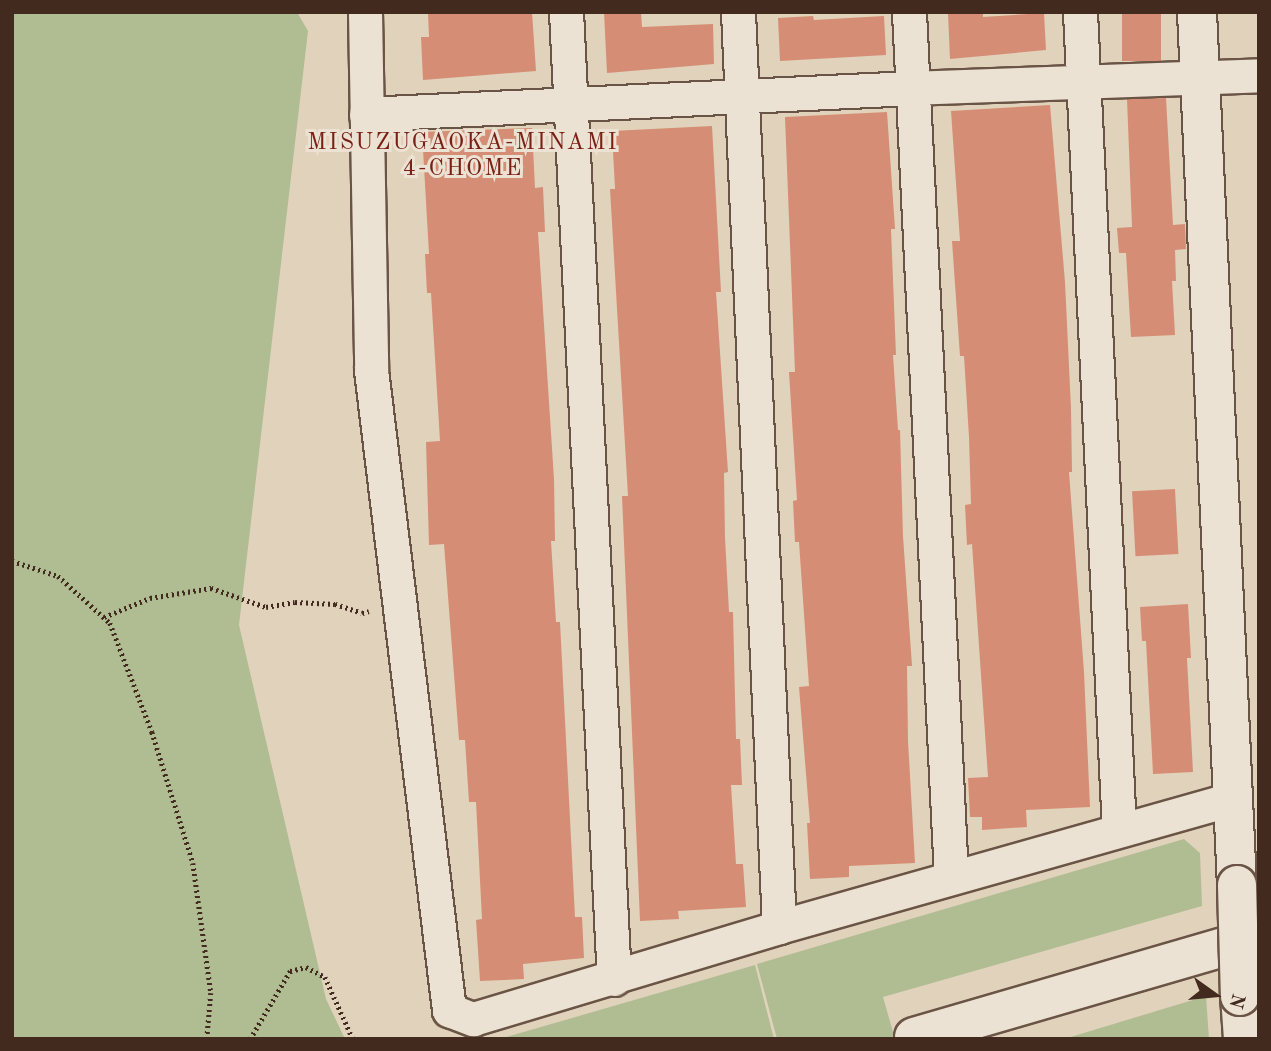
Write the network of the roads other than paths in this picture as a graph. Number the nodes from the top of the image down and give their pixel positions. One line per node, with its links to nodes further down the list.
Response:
1 (365, 12): 13 (street)
2 (566, 12): 12 (street)
3 (738, 12): 11 (street)
4 (909, 12): 10 (street)
5 (1080, 12): 9 (street)
6 (1196, 12): 8 (street)
7 (1259, 75): 8 (street)
8 (1199, 78): 9 (street); 14 (street)
9 (1083, 83): 10 (street); 15 (street)
10 (912, 88): 11 (street); 16 (street)
11 (742, 96): 12 (street); 17 (street)
12 (570, 104): 13 (street); 19 (street)
13 (366, 114): 19 (street)
14 (1231, 799): 15 (street); 21 (street, bridge)
15 (1119, 829): 16 (street)
16 (951, 877): 17 (street)
17 (779, 927): 19 (street)
18 (1259, 937): 20 (street)
19 (614, 979)
20 (914, 1037)
21 (1243, 1039)

